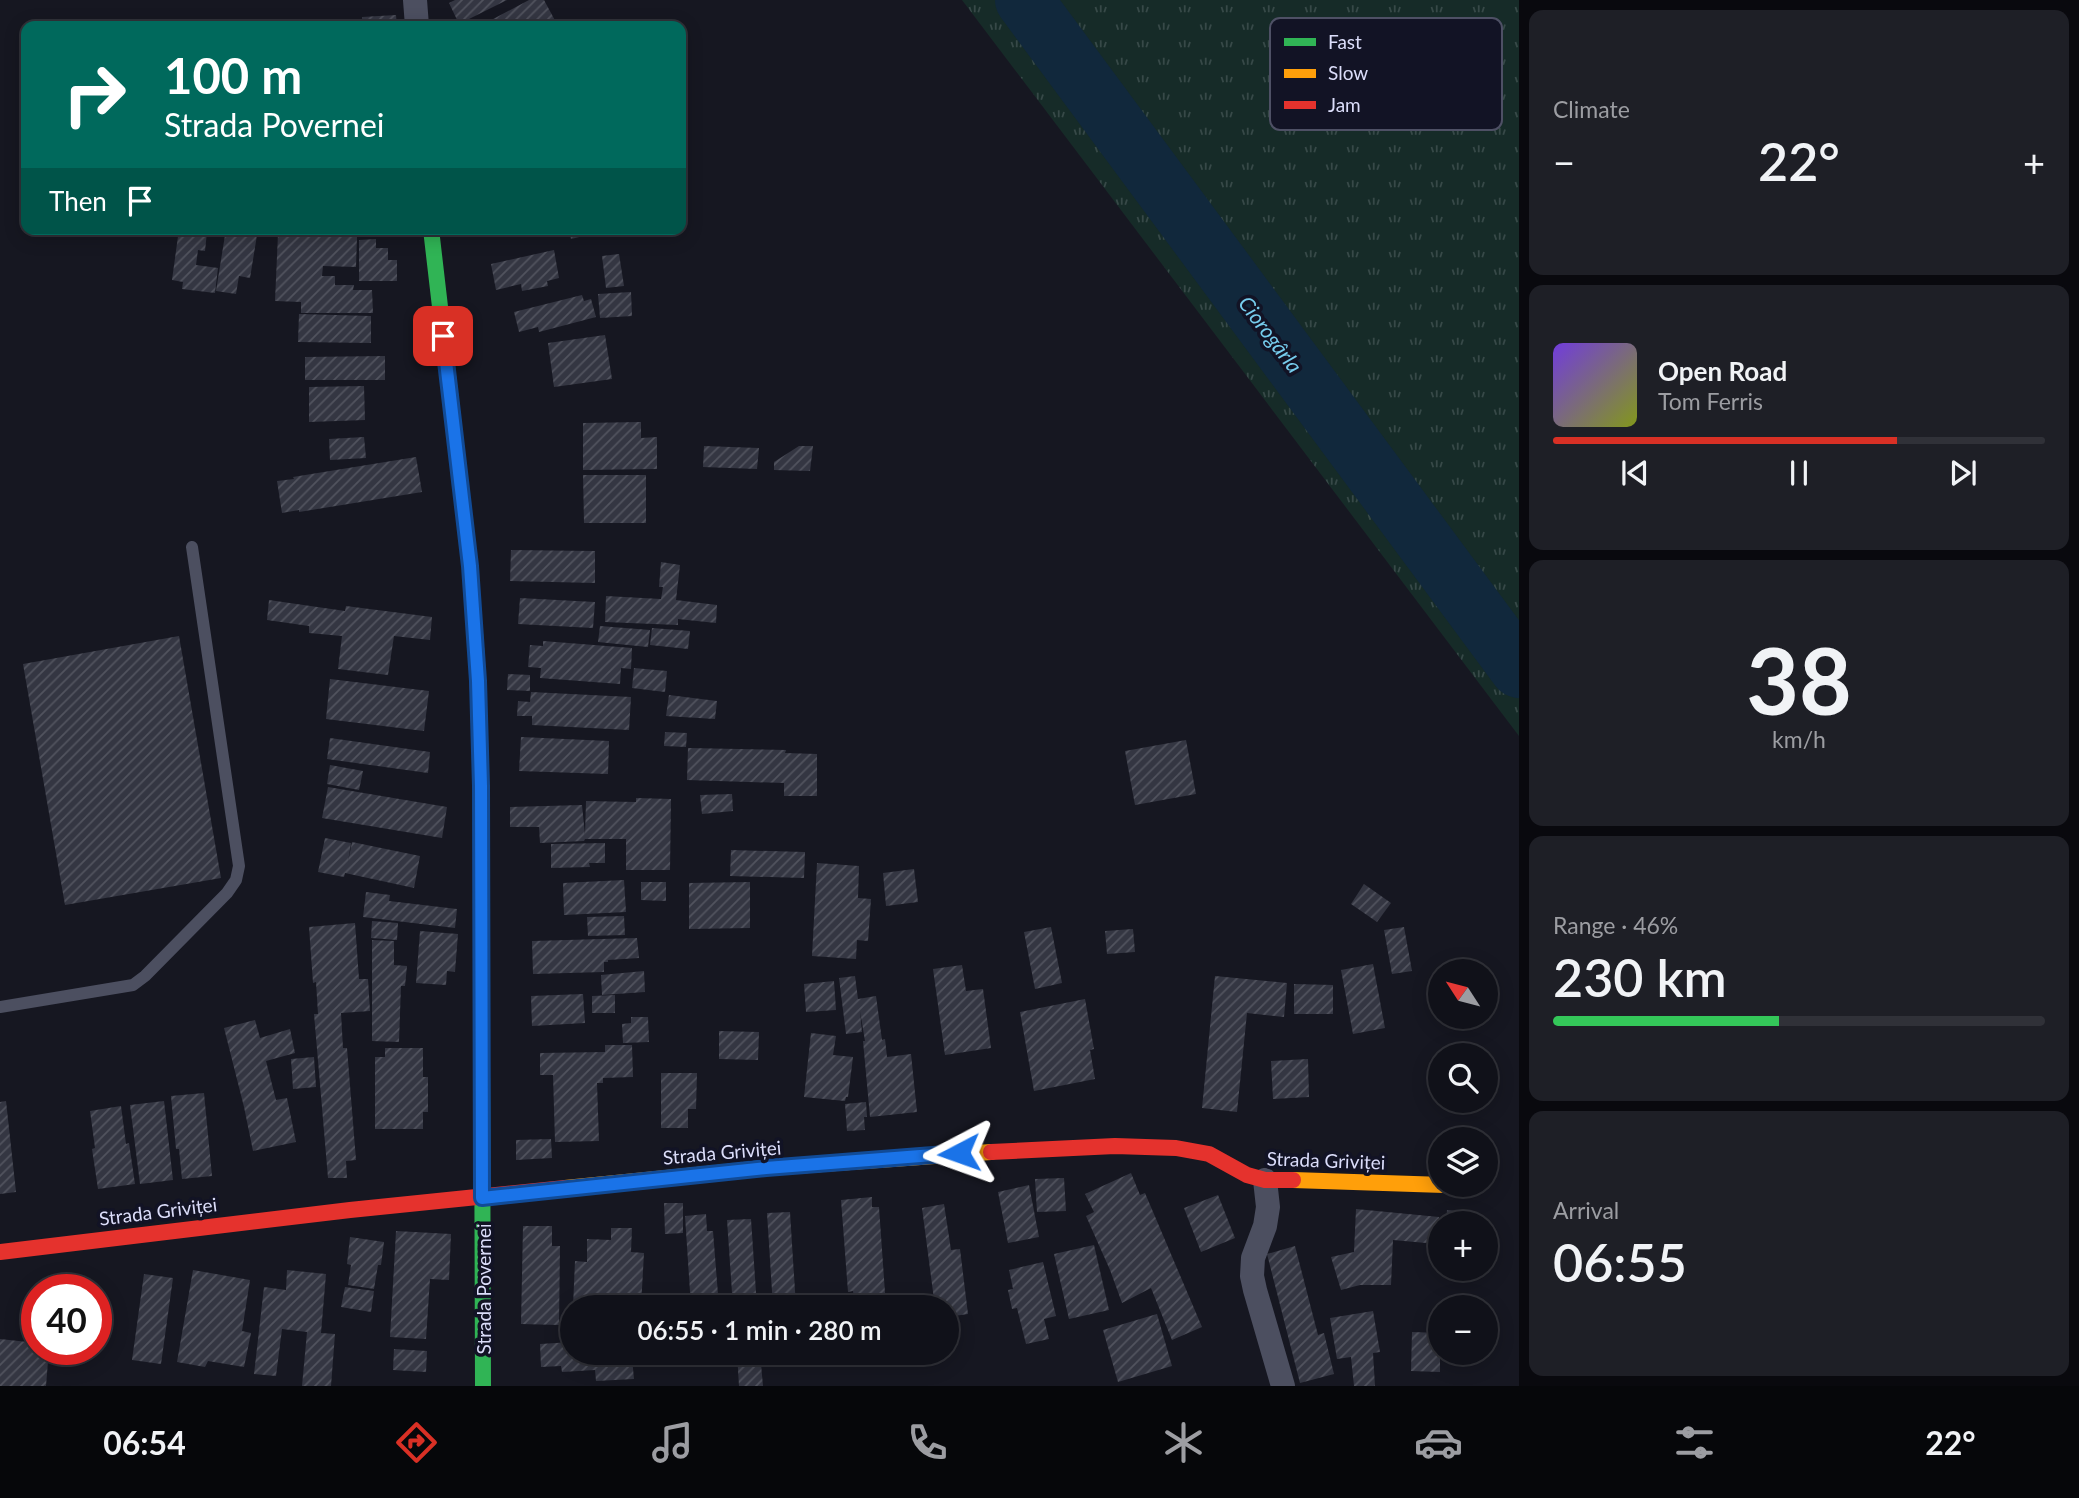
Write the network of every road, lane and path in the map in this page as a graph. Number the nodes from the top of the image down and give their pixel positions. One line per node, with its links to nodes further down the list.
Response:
1 (415, 0): 2 (street)
2 (417, 21)
3 (432, 235): 8 (street, Strada Povernei)
4 (192, 547): 5 (lane)
5 (0, 1007)
6 (1265, 1180): 7 (street, Strada Griviței); 8 (street, Strada Griviței); 11 (street)
7 (1428, 1185)
8 (482, 1198): 9 (street, Strada Griviței); 10 (street, Strada Povernei)
9 (0, 1252)
10 (483, 1386)
11 (1283, 1386)

